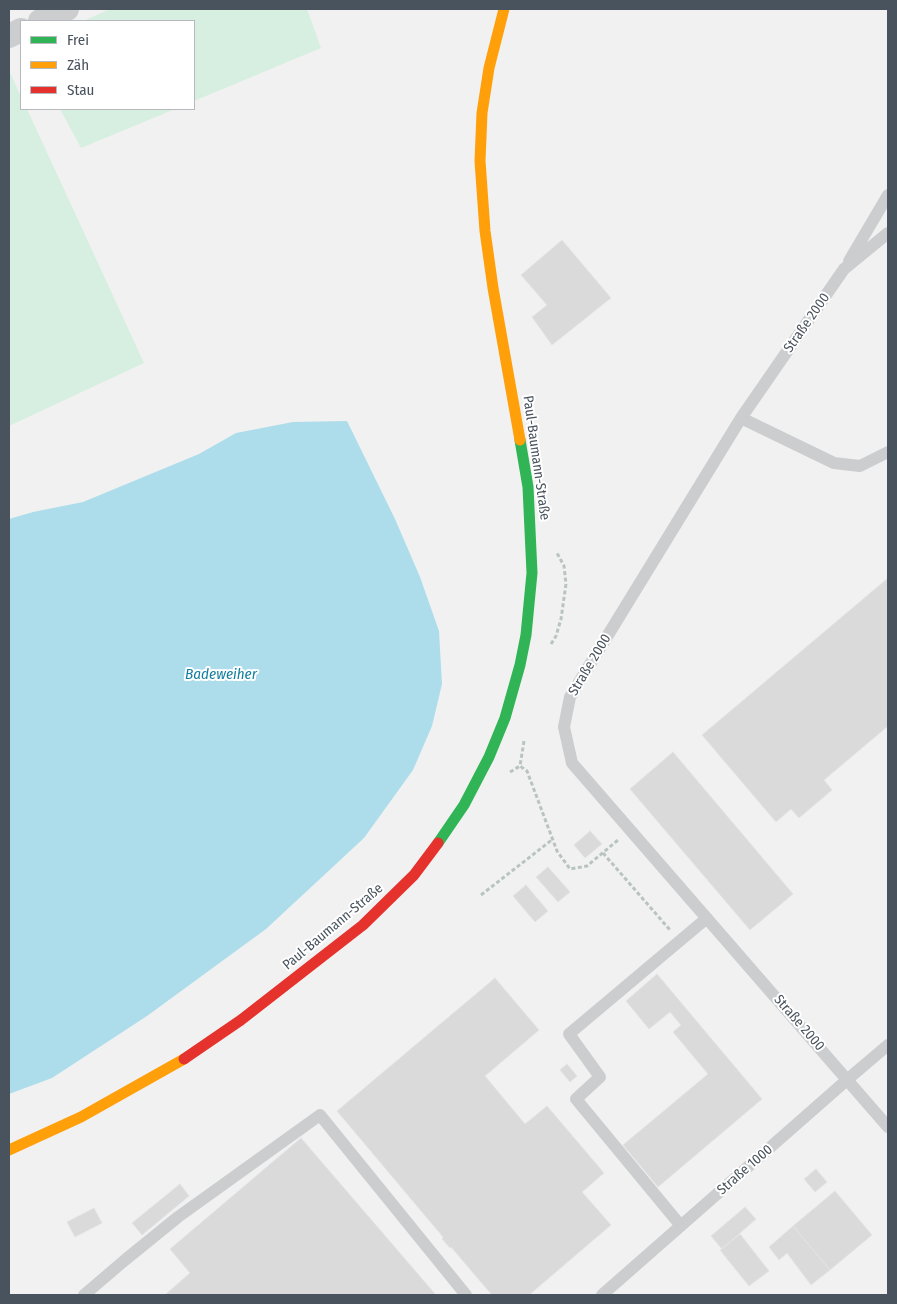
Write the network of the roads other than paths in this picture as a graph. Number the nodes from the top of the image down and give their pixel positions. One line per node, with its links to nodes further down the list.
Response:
1 (67, 9): 3 (street)
2 (504, 9): 13 (main road, Paul-Baumann-Straße)
3 (42, 20)
4 (888, 195): 6 (lane)
5 (888, 233): 6 (lane, Straße 2000)
6 (844, 269): 7 (lane, Straße 2000)
7 (741, 418): 8 (lane); 9 (lane, Straße 2000)
8 (888, 452)
9 (707, 918): 11 (lane, Straße 2000); 14 (lane)
10 (888, 1046): 11 (lane, Straße 1000)
11 (848, 1079): 12 (lane, Straße 2000); 14 (lane, Straße 1000)
12 (888, 1127)
13 (9, 1150)
14 (681, 1226): 17 (lane, Straße 1000)
15 (84, 1295): 16 (lane)
16 (466, 1295)
17 (602, 1295)

